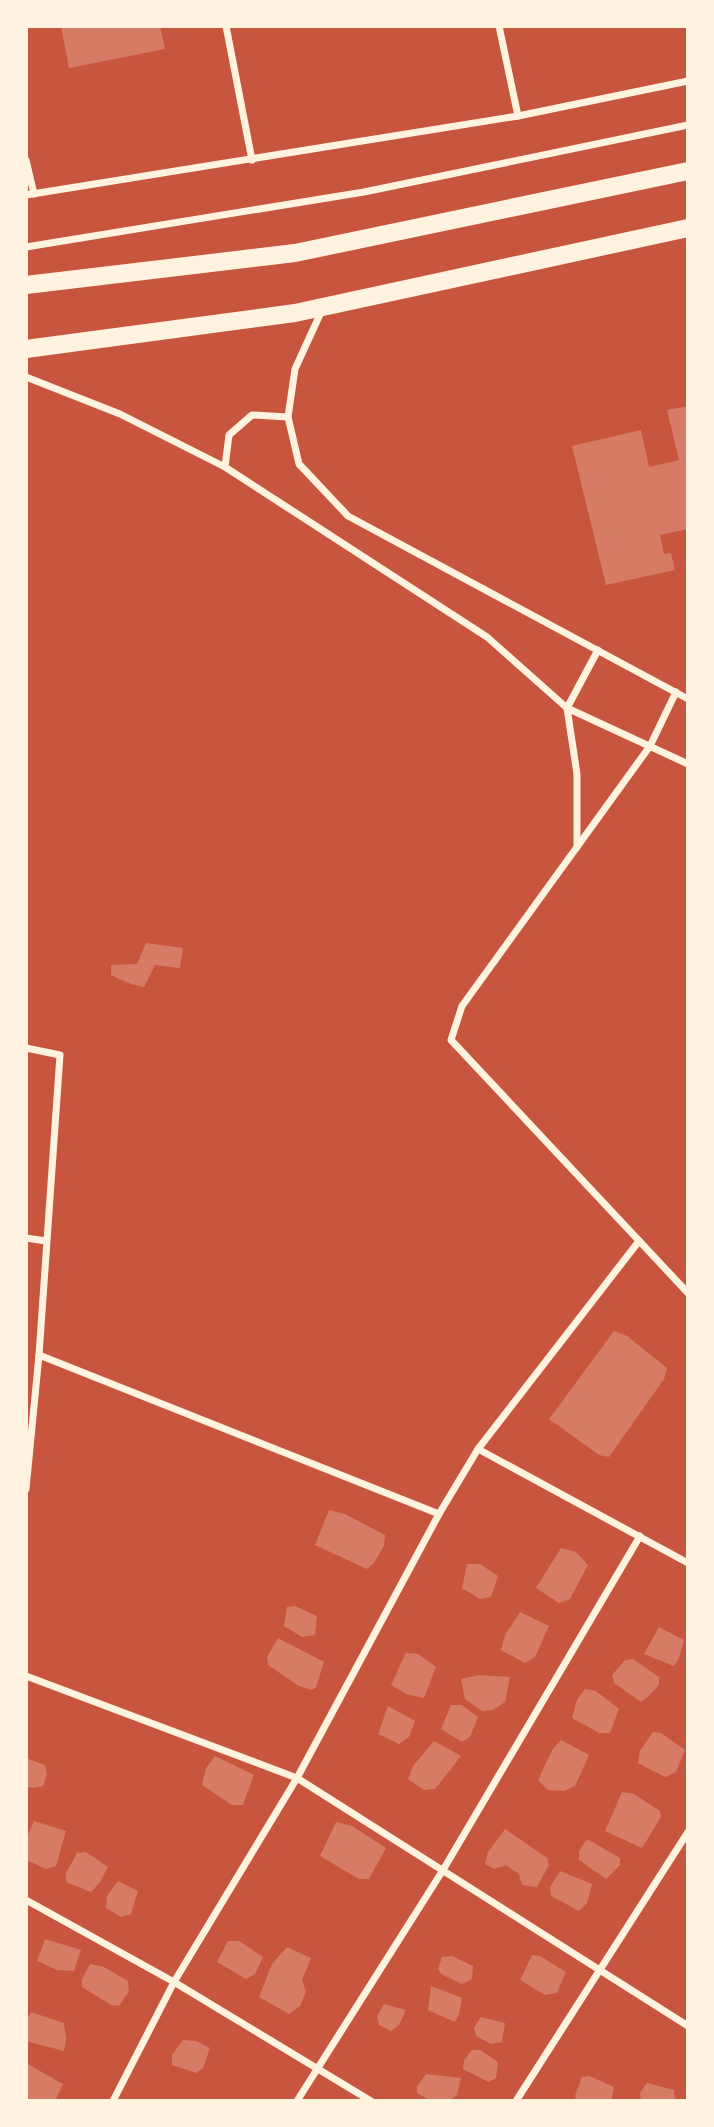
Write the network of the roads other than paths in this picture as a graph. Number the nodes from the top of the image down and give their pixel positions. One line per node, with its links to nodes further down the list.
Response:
1 (226, 26): 7 (street)
2 (499, 26): 4 (street)
3 (688, 81): 4 (street)
4 (518, 116): 7 (street)
5 (688, 125): 11 (street)
6 (26, 159): 9 (street)
7 (252, 160): 9 (street)
8 (688, 172): 12 (highway)
9 (30, 194)
10 (688, 228): 13 (highway)
11 (26, 247)
12 (26, 285)
13 (324, 308): 14 (highway); 16 (street)
14 (26, 349)
15 (26, 377): 17 (street)
16 (288, 417): 17 (street); 18 (street)
17 (225, 467): 21 (street)
18 (598, 650): 19 (street); 21 (street)
19 (676, 692): 20 (street); 22 (street)
20 (688, 699)
21 (567, 708): 22 (street); 24 (street)
22 (650, 746): 23 (street); 24 (street)
23 (688, 764)
24 (577, 848): 28 (street)
25 (26, 1048): 27 (street)
26 (26, 1238): 27 (street)
27 (46, 1241): 30 (street)
28 (639, 1241): 29 (street); 31 (street)
29 (688, 1293)
30 (39, 1355): 32 (street); 33 (street)
31 (478, 1449): 33 (street); 34 (street)
32 (26, 1489)
33 (439, 1514): 37 (street)
34 (640, 1536): 35 (street); 39 (street)
35 (688, 1563)
36 (26, 1676): 37 (street)
37 (297, 1778): 39 (street); 42 (street)
38 (688, 1832): 41 (street)
39 (443, 1871): 41 (street); 44 (street)
40 (26, 1900): 42 (street)
41 (600, 1970): 43 (street); 48 (street)
42 (174, 1982): 44 (street); 45 (street)
43 (688, 2026)
44 (317, 2068): 46 (street); 47 (street)
45 (113, 2101)
46 (297, 2101)
47 (371, 2101)
48 (516, 2101)

